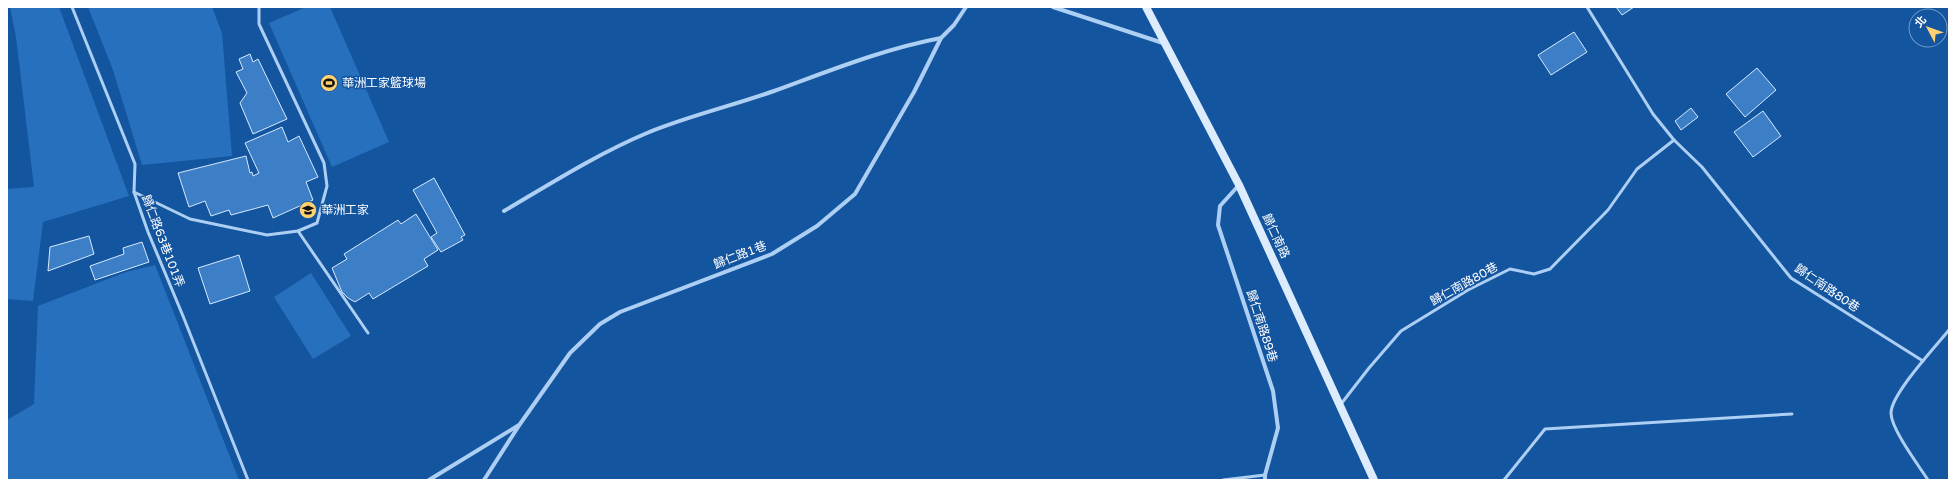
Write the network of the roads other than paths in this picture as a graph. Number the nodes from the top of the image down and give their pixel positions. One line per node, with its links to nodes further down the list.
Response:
1 (72, 7): 11 (lane, 歸仁路63巷101弄)
2 (259, 7): 13 (lane)
3 (966, 7): 7 (street, 歸仁路1巷)
4 (1053, 7): 8 (street)
5 (1146, 7): 8 (street, 歸仁南路)
6 (1586, 7): 9 (lane, 歸仁南路80巷)
7 (941, 38): 12 (street); 19 (street, 歸仁路1巷)
8 (1163, 43): 10 (street, 歸仁南路)
9 (1674, 140): 16 (lane, 歸仁南路80巷); 17 (lane, 歸仁南路80巷)
10 (1239, 185): 17 (street, 歸仁南路); 20 (street, 歸仁南路89巷)
11 (134, 192): 13 (lane); 21 (lane, 歸仁路63巷101弄)
12 (504, 211)
13 (298, 232): 15 (lane)
14 (1949, 330): 16 (lane)
15 (368, 333)
16 (1923, 361): 27 (lane)
17 (1340, 406): 25 (street, 歸仁南路)
18 (1792, 414): 26 (lane)
19 (520, 424): 22 (street); 23 (street, 歸仁路1巷)
20 (1265, 478): 24 (lane)
21 (248, 480)
22 (429, 480)
23 (484, 480)
24 (1223, 480)
25 (1374, 480)
26 (1504, 480)
27 (1928, 480)

